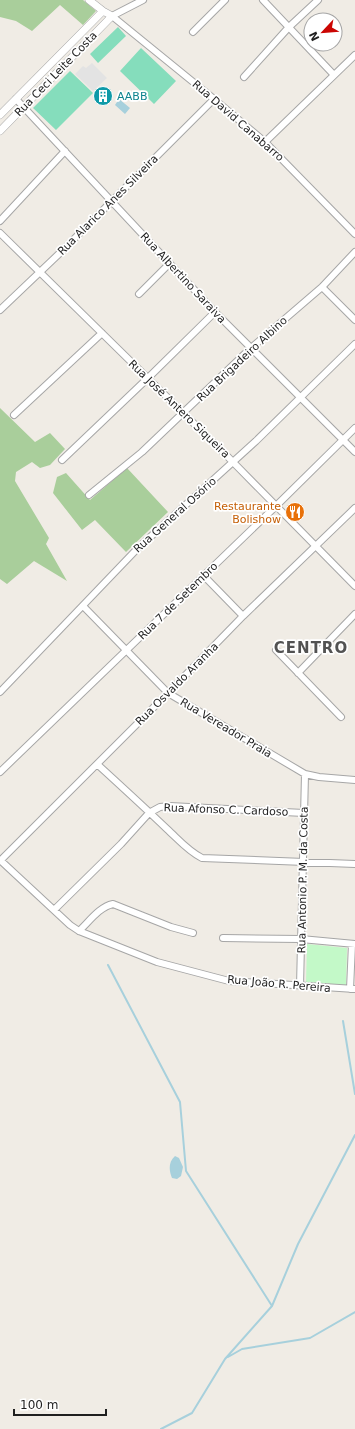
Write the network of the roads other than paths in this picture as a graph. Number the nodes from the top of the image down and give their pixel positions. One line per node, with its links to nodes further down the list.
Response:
1 (89, 0): 6 (street)
2 (143, 0): 7 (street)
3 (225, 0): 9 (street)
4 (263, 0): 8 (street)
5 (318, 0): 8 (street)
6 (103, 11): 7 (street); 10 (street, Rua Ceci Leite Costa)
7 (112, 16): 11 (street, Rua Ceci Leite Costa); 16 (street, Rua David Canabarro)
8 (289, 27): 13 (street); 14 (street)
9 (193, 32)
10 (69, 46): 11 (street); 15 (street, Rua Ceci Leite Costa)
11 (77, 53): 17 (street, Rua Ceci Leite Costa)
12 (355, 55): 13 (street)
13 (334, 75): 20 (street)
14 (244, 77)
15 (16, 99): 17 (street, Rua Albertino Saraiva); 18 (street, Rua Ceci Leite Costa)
16 (214, 99): 20 (street, Rua David Canabarro); 22 (street, Rua Alarico Anes Silveira)
17 (24, 107): 19 (street, Rua Ceci Leite Costa); 21 (street, Rua Albertino Saraiva)
18 (0, 115)
19 (0, 131)
20 (265, 142): 25 (street, Rua David Canabarro)
21 (65, 151): 22 (street, Rua Albertino Saraiva); 23 (street)
22 (112, 201): 27 (street, Rua Albertino Saraiva); 28 (street, Rua Alarico Anes Silveira)
23 (0, 221)
24 (0, 233): 28 (street, Rua José Antero Siqueira)
25 (355, 234)
26 (355, 252): 29 (street, Rua Brigadeiro Albino)
27 (169, 264): 30 (street); 32 (street, Rua Albertino Saraiva)
28 (40, 272): 31 (street, Rua Alarico Anes Silveira); 34 (street, Rua José Antero Siqueira)
29 (322, 286): 33 (street); 36 (street, Rua Brigadeiro Albino)
30 (139, 294)
31 (0, 310)
32 (215, 312): 36 (street, Rua Albertino Saraiva); 37 (street)
33 (355, 320)
34 (102, 333): 37 (street, Rua José Antero Siqueira); 40 (street)
35 (355, 344): 38 (street, Rua General Osório)
36 (250, 348): 38 (street, Rua Albertino Saraiva); 39 (street, Rua Brigadeiro Albino)
37 (148, 378): 39 (street, Rua José Antero Siqueira); 44 (street)
38 (300, 398): 42 (street, Rua Albertino Saraiva); 45 (street, Rua General Osório)
39 (183, 413): 45 (street, Rua José Antero Siqueira); 46 (street, Rua Brigadeiro Albino)
40 (14, 415)
41 (355, 428): 42 (street, Rua 7 de Setembro)
42 (343, 440): 43 (street, Rua Albertino Saraiva); 47 (street, Rua 7 de Setembro)
43 (355, 452)
44 (62, 460)
45 (233, 462): 47 (street, Rua José Antero Siqueira); 52 (street, Rua General Osório)
46 (90, 495)
47 (276, 506): 49 (street, Rua José Antero Siqueira); 50 (street, Rua 7 de Setembro)
48 (355, 508): 49 (street, Rua Osvaldo Aranha)
49 (316, 546): 51 (street, Rua José Antero Siqueira); 54 (street, Rua Osvaldo Aranha)
50 (204, 576): 54 (street); 56 (street, Rua 7 de Setembro)
51 (355, 586)
52 (83, 606): 56 (street, Rua Vereador Praia); 58 (street, Rua General Osório)
53 (355, 614): 57 (street)
54 (243, 616): 59 (street, Rua Osvaldo Aranha)
55 (276, 650): 57 (street)
56 (126, 651): 59 (street, Rua Vereador Praia); 62 (street, Rua 7 de Setembro)
57 (298, 673): 60 (street)
58 (0, 692)
59 (168, 694): 61 (street, Rua Osvaldo Aranha); 63 (street, Rua Vereador Praia)
60 (341, 718)
61 (97, 764): 66 (street); 67 (street, Rua Osvaldo Aranha)
62 (0, 772)
63 (305, 774): 64 (street, Rua Vereador Praia); 65 (street, Rua Antonio P. M. da Costa)
64 (355, 780)
65 (304, 812): 66 (street, Rua Afonso C. Cardoso); 68 (street, Rua Antonio P. M. da Costa)
66 (149, 813): 68 (street); 70 (street)
67 (0, 861): 70 (street, Rua João R. Pereira)
68 (303, 862): 69 (street); 74 (street, Rua Antonio P. M. da Costa)
69 (355, 864)
70 (54, 910): 71 (street, Rua João R. Pereira)
71 (79, 931): 72 (street); 76 (street, Rua João R. Pereira)
72 (194, 933)
73 (223, 938): 74 (street)
74 (301, 939): 75 (street); 76 (street, Rua Antonio P. M. da Costa)
75 (354, 944): 77 (street)
76 (300, 986): 77 (street, Rua João R. Pereira)
77 (353, 989)

